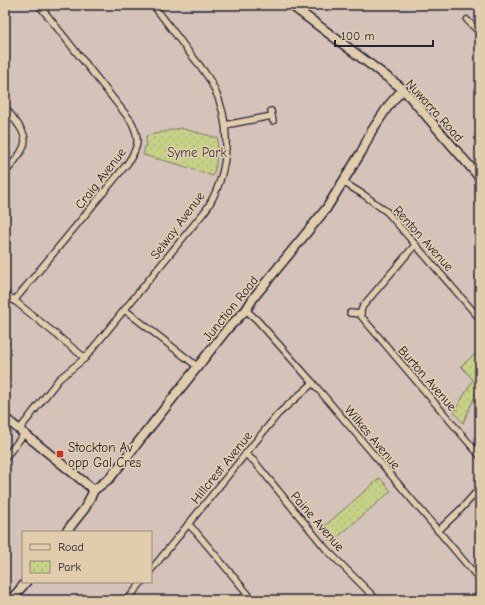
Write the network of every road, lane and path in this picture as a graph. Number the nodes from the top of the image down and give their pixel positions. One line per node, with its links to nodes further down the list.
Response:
1 (39, 5): 15 (street, Craig Avenue)
2 (153, 5): 9 (street, Selway Avenue)
3 (291, 5): 6 (street, Nuwarra Road)
4 (467, 20): 5 (street)
5 (480, 33)
6 (403, 89): 11 (street, Nuwarra Road); 12 (street, Junction Road)
7 (5, 107): 10 (street)
8 (272, 116): 9 (street)
9 (225, 125): 16 (street, Selway Avenue)
10 (5, 173)
11 (480, 178)
12 (343, 182): 13 (street, Renton Avenue); 17 (street, Junction Road)
13 (415, 245): 19 (street); 20 (street, Renton Avenue)
14 (5, 293): 15 (street)
15 (14, 301): 21 (street)
16 (125, 310): 21 (street, Selway Avenue); 22 (street)
17 (246, 310): 22 (street, Junction Road); 23 (street, Wilkes Avenue)
18 (350, 313): 19 (street)
19 (361, 314): 27 (street, Burton Avenue)
20 (480, 319)
21 (85, 358): 25 (street, Selway Avenue)
22 (198, 367): 30 (street, Junction Road)
23 (313, 383): 26 (street, Hillcrest Avenue); 33 (street, Wilkes Avenue)
24 (5, 418): 25 (street)
25 (22, 432): 28 (street, Selway Avenue); 30 (street)
26 (245, 454): 31 (street, Hillcrest Avenue); 43 (street, Paine Avenue)
27 (480, 456)
28 (5, 458)
29 (480, 488): 33 (street)
30 (94, 490): 32 (street, Junction Road)
31 (188, 524): 34 (street, Hillcrest Avenue); 38 (street)
32 (67, 531)
33 (438, 531): 35 (street, Wilkes Avenue)
34 (152, 569)
35 (480, 580)
36 (25, 583): 39 (street)
37 (141, 583): 40 (street)
38 (247, 593): 41 (street); 42 (street)
39 (11, 600)
40 (127, 600)
41 (240, 600)
42 (253, 600)
43 (377, 600)

